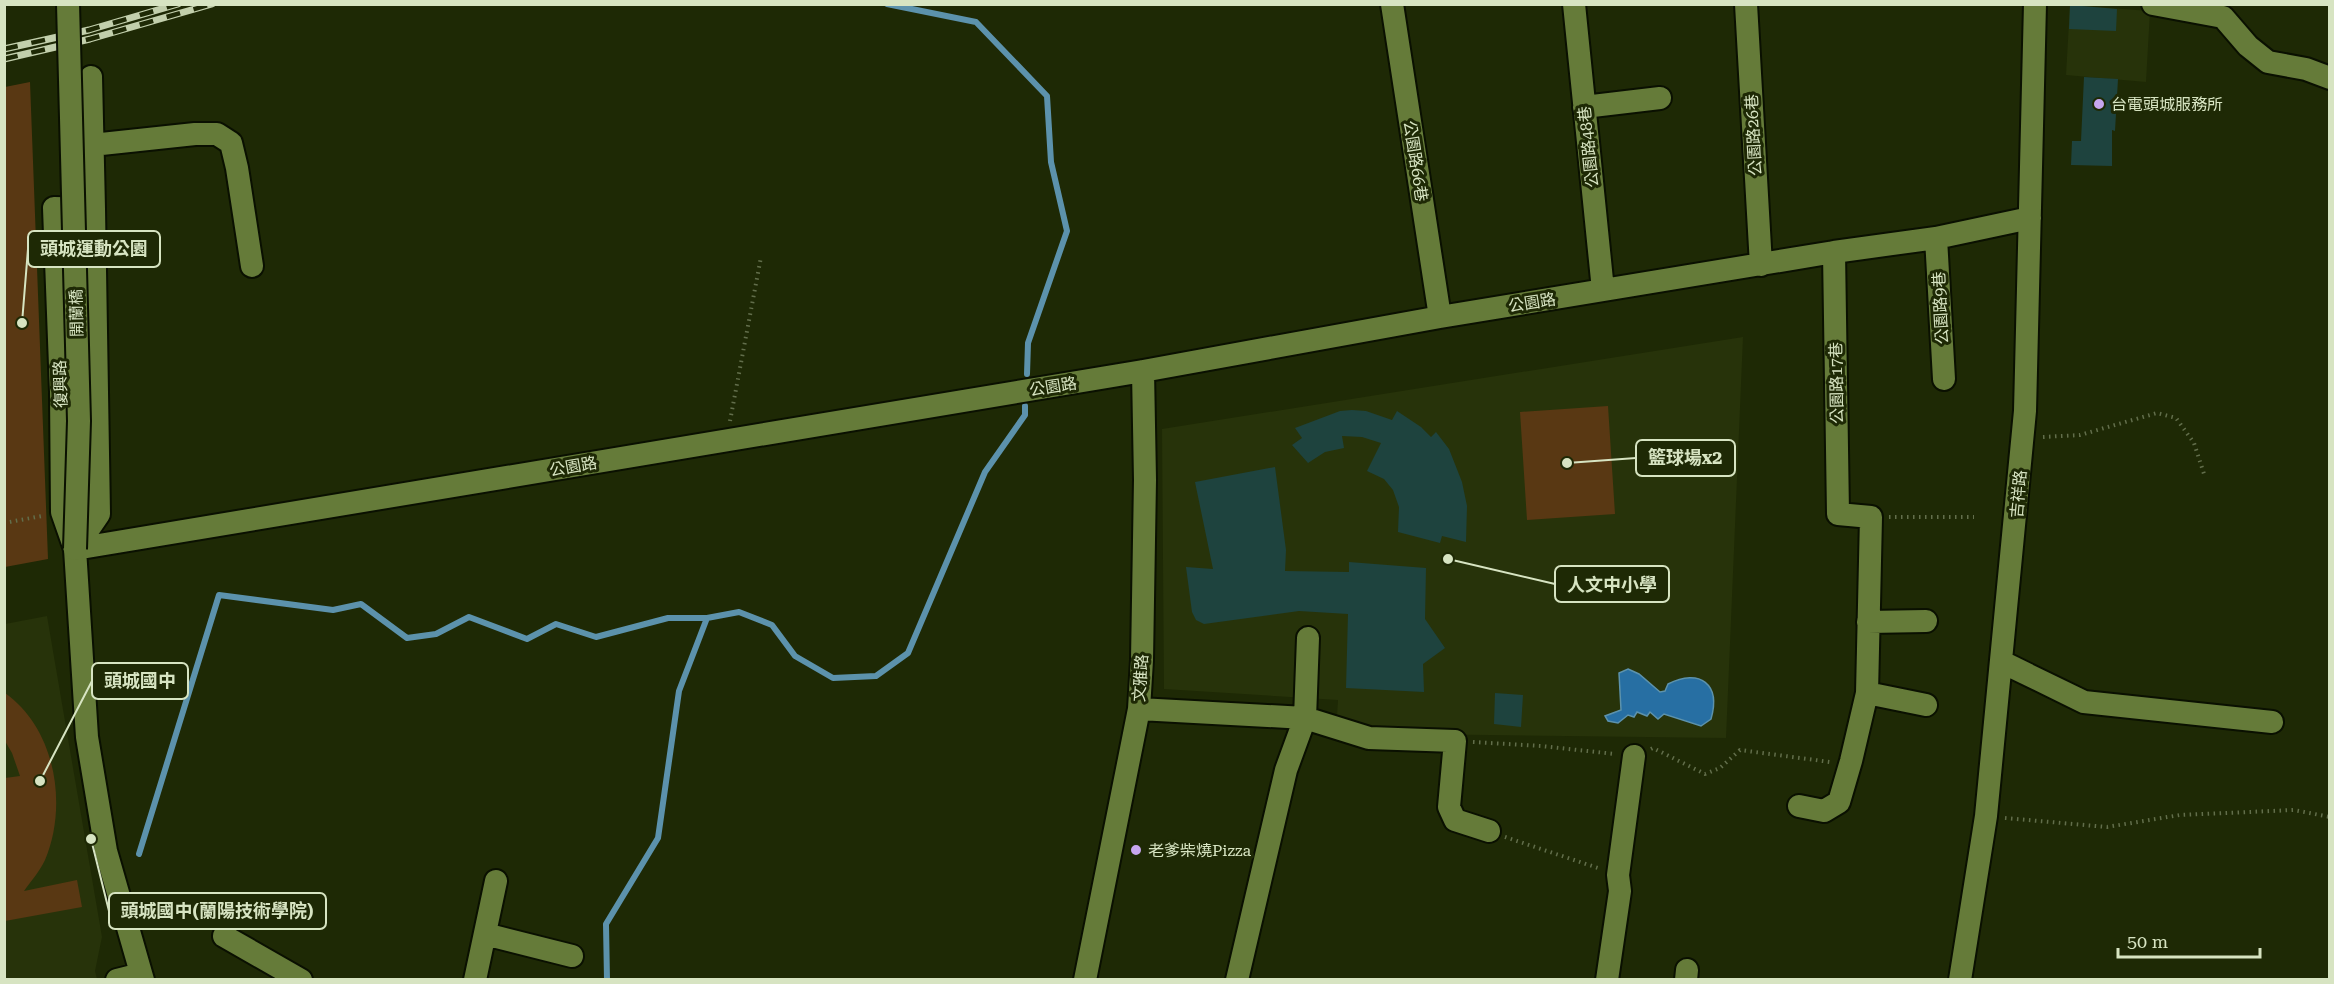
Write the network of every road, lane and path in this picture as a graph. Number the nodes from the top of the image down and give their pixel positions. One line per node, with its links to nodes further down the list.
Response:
1 (68, 4): 30 (street, 開蘭橋, bridge)
2 (1392, 4): 20 (street, 公園路66巷)
3 (1574, 4): 10 (street, 公園路48巷)
4 (1746, 4): 17 (street, 公園路26巷)
5 (2035, 4): 13 (street, 吉祥路)
6 (2153, 4): 8 (street)
7 (91, 77): 11 (street)
8 (2330, 78)
9 (1660, 98): 10 (street)
10 (1584, 107): 19 (street, 公園路48巷)
11 (92, 145): 12 (street); 18 (street)
12 (94, 209): 26 (street, 復興路); 30 (street)
13 (2030, 218): 14 (street, 公園路); 23 (street, 吉祥路)
14 (1936, 237): 15 (street, 公園路); 22 (street, 公園路9巷)
15 (1834, 252): 17 (street, 公園路); 27 (street, 公園路17巷)
16 (761, 257): 24 (path)
17 (1761, 265): 19 (street, 公園路)
18 (252, 266)
19 (1603, 290): 20 (street, 公園路)
20 (1440, 317): 21 (street, 公園路)
21 (1143, 371): 24 (street, 公園路); 37 (street, 文雅路)
22 (1944, 379)
23 (2023, 439): 25 (path); 34 (street, 吉祥路)
24 (726, 440): 30 (street, 公園路)
25 (2204, 474)
26 (62, 512): 29 (path); 30 (street, 復興路)
27 (1871, 517): 28 (path); 32 (street)
28 (1974, 517)
29 (4, 523)
30 (75, 549): 52 (street, 復興路)
31 (1926, 621): 32 (street)
32 (1868, 622): 35 (street)
33 (1308, 638): 38 (street)
34 (2002, 662): 39 (street); 44 (street, 吉祥路)
35 (1867, 693): 36 (street); 42 (street)
36 (1926, 705)
37 (1139, 709): 38 (street); 57 (street, 文雅路)
38 (1305, 718): 40 (street); 58 (street)
39 (2272, 722)
40 (1455, 741): 41 (path); 46 (street)
41 (1634, 756): 42 (path); 47 (street)
42 (1851, 761): 43 (street)
43 (1798, 806)
44 (1986, 816): 45 (path); 59 (street, 吉祥路)
45 (2330, 817)
46 (1489, 831): 47 (path)
47 (1618, 875): 53 (street)
48 (496, 881): 49 (street)
49 (485, 934): 51 (street); 56 (street)
50 (224, 936): 55 (street)
51 (572, 956)
52 (142, 977): 54 (street)
53 (1607, 979)
54 (117, 980)
55 (301, 980)
56 (476, 980)
57 (1085, 980)
58 (1237, 980)
59 (1960, 980)

